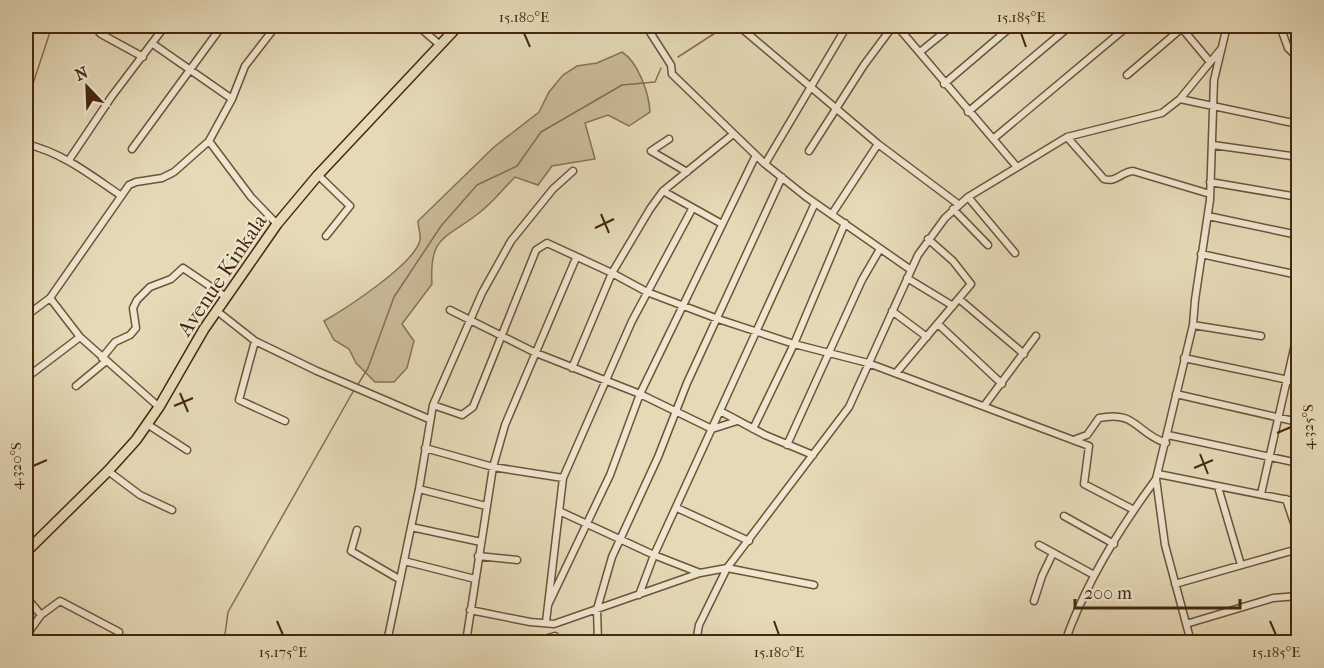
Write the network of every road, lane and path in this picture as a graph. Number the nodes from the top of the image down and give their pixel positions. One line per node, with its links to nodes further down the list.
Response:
1 (102, 26): 22 (street)
2 (165, 26): 18 (street)
3 (222, 26): 25 (street)
4 (276, 26): 29 (street)
5 (418, 26): 19 (street)
6 (458, 26): 19 (main road, Avenue Kinkala)
7 (646, 26): 35 (street)
8 (847, 26): 28 (street)
9 (895, 26): 21 (street); 32 (street)
10 (952, 26): 21 (street)
11 (1012, 26): 27 (street)
12 (1070, 26): 33 (street)
13 (1128, 26): 38 (street)
14 (1227, 26): 20 (street)
15 (1280, 26): 23 (street)
16 (741, 27): 28 (street)
17 (1181, 27): 24 (street); 26 (street)
18 (153, 44): 22 (street); 25 (street)
19 (440, 45): 52 (main road, Avenue Kinkala)
20 (1221, 49): 24 (street); 31 (street)
21 (920, 52): 27 (street)
22 (143, 57): 47 (street)
23 (1299, 58)
24 (1210, 62): 30 (street)
25 (190, 72): 29 (street); 43 (street)
26 (1127, 75)
27 (944, 84): 33 (street)
28 (809, 86): 32 (street); 48 (street)
29 (232, 99): 39 (street)
30 (1180, 99): 31 (street); 36 (street)
31 (1212, 105): 34 (street); 42 (street)
32 (838, 108): 41 (street); 44 (street)
33 (968, 112): 38 (street)
34 (1299, 124)
35 (732, 135): 45 (street); 51 (street)
36 (1067, 137): 49 (street); 56 (street)
37 (669, 139): 51 (street)
38 (993, 139): 49 (street)
39 (209, 141): 57 (street); 66 (street)
40 (26, 144): 47 (street)
41 (878, 144): 61 (street); 63 (street)
42 (1213, 145): 46 (street); 54 (street)
43 (132, 149)
44 (809, 151)
45 (756, 155): 48 (street); 67 (street)
46 (1299, 157)
47 (69, 160): 57 (street)
48 (765, 164): 53 (street)
49 (1017, 166): 58 (street)
50 (573, 171): 90 (street)
51 (687, 172): 55 (street)
52 (318, 175): 66 (main road, Avenue Kinkala); 69 (street)
53 (782, 177): 60 (street); 91 (street)
54 (1210, 182): 56 (street); 59 (street)
55 (663, 191): 62 (street); 77 (street)
56 (1210, 194): 64 (street)
57 (120, 195): 82 (street)
58 (968, 197): 61 (street); 73 (street)
59 (1299, 197)
60 (815, 203): 63 (street); 94 (street)
61 (955, 207): 70 (street); 71 (street)
62 (692, 209): 67 (street); 80 (street)
63 (832, 214): 65 (street)
64 (1208, 216): 68 (street); 74 (street)
65 (845, 223): 72 (street); 102 (street)
66 (277, 224): 81 (main road, Avenue Kinkala)
67 (722, 224): 84 (street)
68 (1299, 235)
69 (326, 236)
70 (928, 239): 76 (street); 83 (street)
71 (988, 245)
72 (880, 249): 76 (street); 104 (street)
73 (1015, 252)
74 (1201, 254): 78 (street); 93 (street)
75 (576, 258): 77 (street); 100 (street); 103 (street)
76 (911, 270): 79 (street)
77 (612, 273): 80 (street); 109 (street)
78 (1299, 275)
79 (908, 278): 85 (street); 87 (street)
80 (647, 292): 84 (street); 113 (street)
81 (226, 297): 88 (main road, Avenue Kinkala); 107 (street)
82 (50, 298): 89 (street); 98 (street)
83 (959, 299): 85 (street); 105 (street)
84 (683, 306): 91 (street); 117 (street)
85 (953, 306): 92 (street)
86 (450, 310): 90 (street)
87 (892, 310): 99 (street); 108 (street)
88 (217, 311): 101 (street); 121 (main road, Avenue Kinkala)
89 (26, 316)
90 (470, 319): 100 (street); 119 (street)
91 (718, 319): 94 (street); 123 (street)
92 (938, 324): 99 (street); 115 (street)
93 (1193, 325): 97 (street); 106 (street)
94 (755, 331): 102 (street); 122 (street)
95 (1299, 331): 112 (street)
96 (1036, 336): 105 (street)
97 (1261, 336)
98 (80, 337): 107 (street); 111 (street)
99 (927, 337): 110 (street)
100 (503, 338): 103 (street); 119 (street)
101 (255, 341): 125 (street); 126 (street)
102 (794, 344): 104 (street); 131 (street)
103 (536, 353): 109 (street); 141 (street)
104 (828, 354): 108 (street); 135 (street)
105 (1024, 354): 115 (street)
106 (1184, 358): 112 (street); 118 (street)
107 (104, 360): 116 (street); 121 (street)
108 (868, 363): 110 (street); 138 (street)
109 (572, 368): 113 (street)
110 (897, 373): 120 (street)
111 (26, 378)
112 (1288, 380): 114 (street); 124 (street)
113 (605, 381): 117 (street); 144 (street)
114 (1299, 382)
115 (1002, 384): 120 (street)
116 (76, 386)
117 (640, 394): 123 (street); 156 (street)
118 (1176, 394): 124 (street); 132 (street)
119 (433, 405): 125 (street)
120 (984, 406): 133 (street)
121 (159, 407): 129 (main road, Avenue Kinkala)
122 (720, 411): 127 (street); 130 (street)
123 (674, 413): 130 (street); 160 (street)
124 (1279, 417): 128 (street); 139 (street)
125 (429, 419): 136 (street)
126 (285, 421)
127 (737, 421): 130 (street); 131 (street)
128 (1299, 422)
129 (147, 424): 137 (street); 142 (main road, Avenue Kinkala)
130 (712, 429): 151 (street)
131 (753, 429): 135 (street)
132 (1167, 435): 134 (street); 139 (street)
133 (1069, 438): 134 (street); 153 (street)
134 (1166, 443): 143 (street)
135 (787, 445): 138 (street)
136 (426, 448): 141 (street); 146 (street)
137 (187, 450)
138 (813, 455): 161 (street)
139 (1270, 457): 140 (street); 147 (street)
140 (1299, 463)
141 (492, 467): 144 (street); 150 (street)
142 (108, 471): 152 (street); 166 (main road, Avenue Kinkala)
143 (1157, 476): 145 (street); 153 (street); 178 (street)
144 (563, 478): 154 (street)
145 (1218, 487): 147 (street); 172 (street)
146 (419, 489): 150 (street); 157 (street)
147 (1261, 494): 148 (street)
148 (1286, 499): 149 (street); 159 (street)
149 (1298, 500)
150 (486, 506): 162 (street)
151 (677, 508): 161 (street); 168 (street)
152 (172, 510)
153 (1134, 510): 163 (street)
154 (559, 511): 156 (street); 184 (street)
155 (1064, 516): 163 (street)
156 (588, 523): 160 (street); 184 (street)
157 (411, 527): 162 (street); 171 (street)
158 (357, 530): 176 (street)
159 (1299, 535)
160 (621, 538): 168 (street); 185 (street)
161 (749, 541): 173 (street)
162 (481, 542): 169 (street)
163 (1114, 544): 175 (street)
164 (1038, 545): 167 (street)
165 (1299, 549): 172 (street)
166 (26, 552)
167 (1053, 553): 175 (street); 183 (street)
168 (654, 555): 174 (street); 180 (street)
169 (478, 556): 170 (street); 177 (street)
170 (517, 560)
171 (404, 561): 176 (street); 177 (street)
172 (1241, 565): 178 (street)
173 (727, 568): 174 (street); 179 (street); 199 (street)
174 (700, 573): 180 (street)
175 (1094, 575): 200 (street)
176 (399, 579): 195 (street)
177 (475, 579): 186 (street)
178 (1175, 584): 190 (street)
179 (814, 585)
180 (639, 595): 185 (street)
181 (1299, 596): 190 (street)
182 (26, 597): 187 (street)
183 (1034, 601)
184 (548, 605): 188 (street)
185 (597, 609): 189 (street); 198 (street)
186 (470, 610): 188 (street); 196 (street)
187 (41, 615): 191 (street); 192 (street)
188 (546, 622): 189 (street)
189 (554, 624): 194 (street)
190 (1186, 624): 201 (street)
191 (118, 632)
192 (26, 636)
193 (1299, 638): 202 (street)
194 (555, 639): 197 (street)
195 (387, 642)
196 (466, 642)
197 (534, 642)
198 (598, 642)
199 (696, 642)
200 (1065, 642)
201 (1191, 642)
202 (1276, 642)

